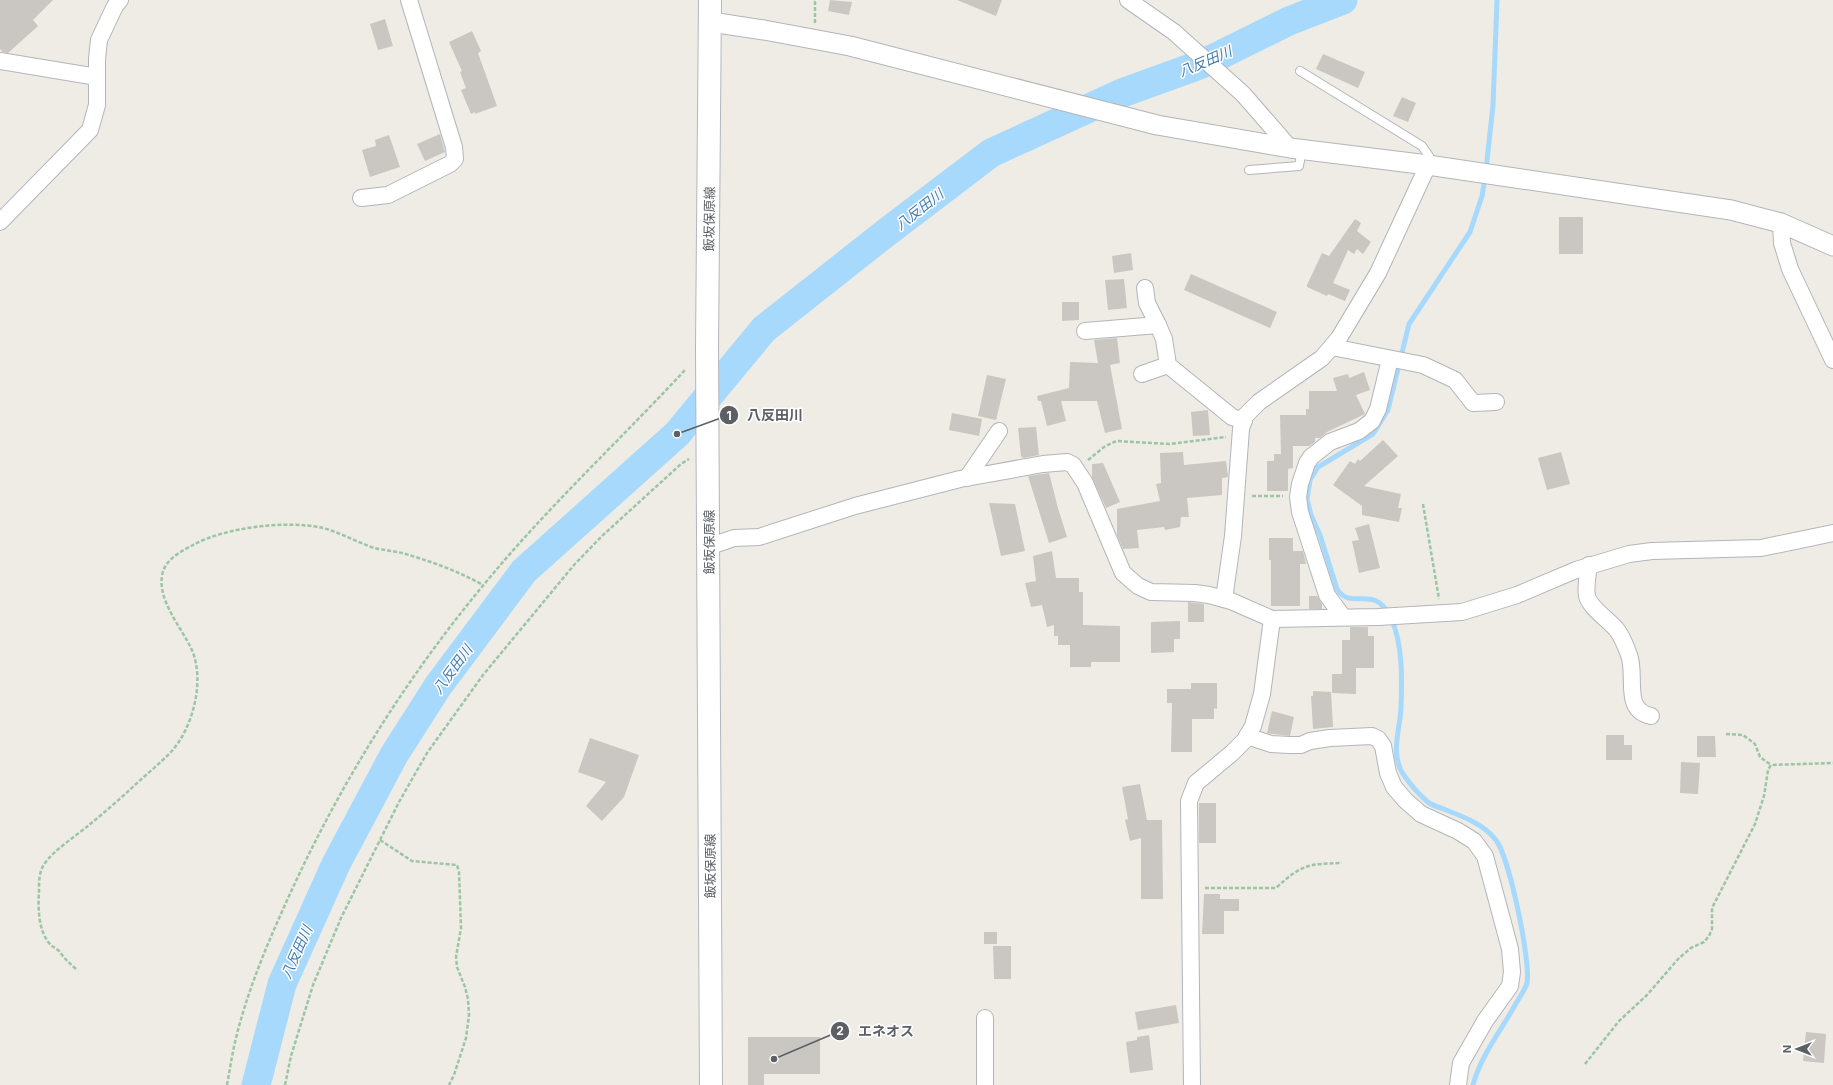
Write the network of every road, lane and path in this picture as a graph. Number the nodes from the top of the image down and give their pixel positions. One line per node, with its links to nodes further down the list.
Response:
1 (120, 0): 11 (street)
2 (409, 0): 15 (street)
3 (710, 0): 7 (main road, 飯坂保原線)
4 (811, 0): 6 (path)
5 (1128, 0): 12 (street)
6 (816, 1): 8 (path)
7 (711, 22): 8 (street); 32 (main road, 飯坂保原線)
8 (815, 40): 12 (street)
9 (0, 61): 11 (street)
10 (1300, 71): 13 (lane)
11 (97, 77): 16 (street)
12 (1296, 149): 13 (street); 14 (lane)
13 (1428, 165): 17 (street); 22 (street)
14 (1249, 170)
15 (361, 198)
16 (0, 222)
17 (1781, 223): 18 (street); 24 (street)
18 (1833, 246)
19 (1145, 288): 20 (street)
20 (1158, 325): 21 (street); 25 (street)
21 (1085, 331)
22 (1332, 347): 23 (street); 29 (street)
23 (1398, 360): 28 (street); 36 (street)
24 (1833, 360)
25 (1168, 365): 27 (street); 29 (street)
26 (685, 370): 41 (path)
27 (1142, 374)
28 (1496, 402)
29 (1244, 421): 31 (street)
30 (1000, 431): 34 (street)
31 (1240, 437): 33 (path); 35 (street)
32 (708, 445): 39 (main road, 飯坂保原線); 51 (path)
33 (1076, 470): 34 (street); 42 (street)
34 (967, 478): 39 (street)
35 (1235, 495): 36 (path); 42 (street)
36 (1298, 497): 44 (street)
37 (1423, 504): 43 (path)
38 (1833, 533): 40 (street)
39 (708, 547): 60 (main road, 飯坂保原線)
40 (1589, 565): 43 (street); 46 (street)
41 (483, 586): 54 (path); 57 (path)
42 (1224, 599): 45 (street)
43 (1441, 613): 44 (street)
44 (1343, 617): 45 (street)
45 (1272, 619): 48 (street)
46 (1651, 716)
47 (1726, 734): 50 (path)
48 (1247, 736): 53 (street); 63 (street)
49 (1833, 763): 50 (path)
50 (1771, 765): 56 (path)
51 (380, 840): 58 (path); 59 (path)
52 (1342, 863): 53 (path)
53 (1191, 888): 62 (street)
54 (76, 968)
55 (985, 1018): 61 (street)
56 (1585, 1064)
57 (227, 1085)
58 (285, 1085)
59 (449, 1085)
60 (711, 1085)
61 (985, 1085)
62 (1192, 1085)
63 (1458, 1085)

